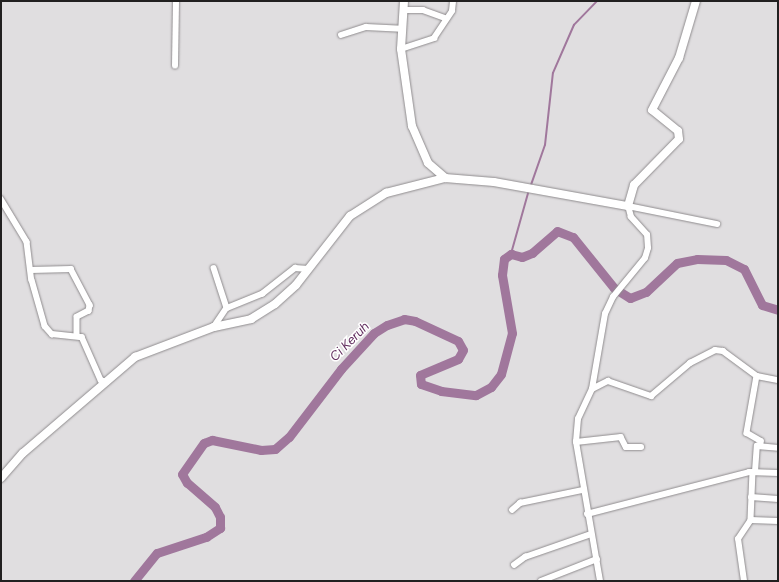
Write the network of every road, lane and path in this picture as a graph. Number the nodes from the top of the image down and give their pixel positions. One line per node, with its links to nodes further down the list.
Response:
1 (176, 1): 10 (street)
2 (404, 1): 5 (street)
3 (453, 1): 6 (street)
4 (696, 1): 13 (street)
5 (404, 10): 6 (street); 7 (street)
6 (445, 18): 9 (street)
7 (401, 28): 8 (street); 9 (street)
8 (341, 35)
9 (401, 49): 11 (street)
10 (175, 66)
11 (445, 178): 13 (street); 16 (street)
12 (1, 199): 17 (street)
13 (628, 206): 14 (street); 24 (street)
14 (717, 224)
15 (214, 268): 18 (street)
16 (308, 269): 18 (street); 19 (street)
17 (31, 270): 20 (street); 20 (street)
18 (227, 308): 19 (street)
19 (214, 327): 23 (street)
20 (77, 334): 23 (street)
21 (757, 376): 22 (street); 24 (street); 26 (street)
22 (778, 380)
23 (107, 382): 31 (street)
24 (592, 389): 25 (street)
25 (576, 442): 27 (street); 32 (street)
26 (761, 445): 28 (street); 29 (street)
27 (641, 447)
28 (778, 448)
29 (754, 472): 30 (street); 33 (street); 36 (street)
30 (778, 473)
31 (1, 478)
32 (583, 490): 35 (street); 36 (street)
33 (751, 497): 34 (street); 37 (street)
34 (778, 499)
35 (512, 510)
36 (587, 514): 39 (street)
37 (751, 520): 38 (street); 44 (street)
38 (778, 521)
39 (591, 534): 40 (street); 41 (street)
40 (597, 559): 42 (street); 43 (street)
41 (514, 565)
42 (541, 581)
43 (600, 581)
44 (744, 581)

